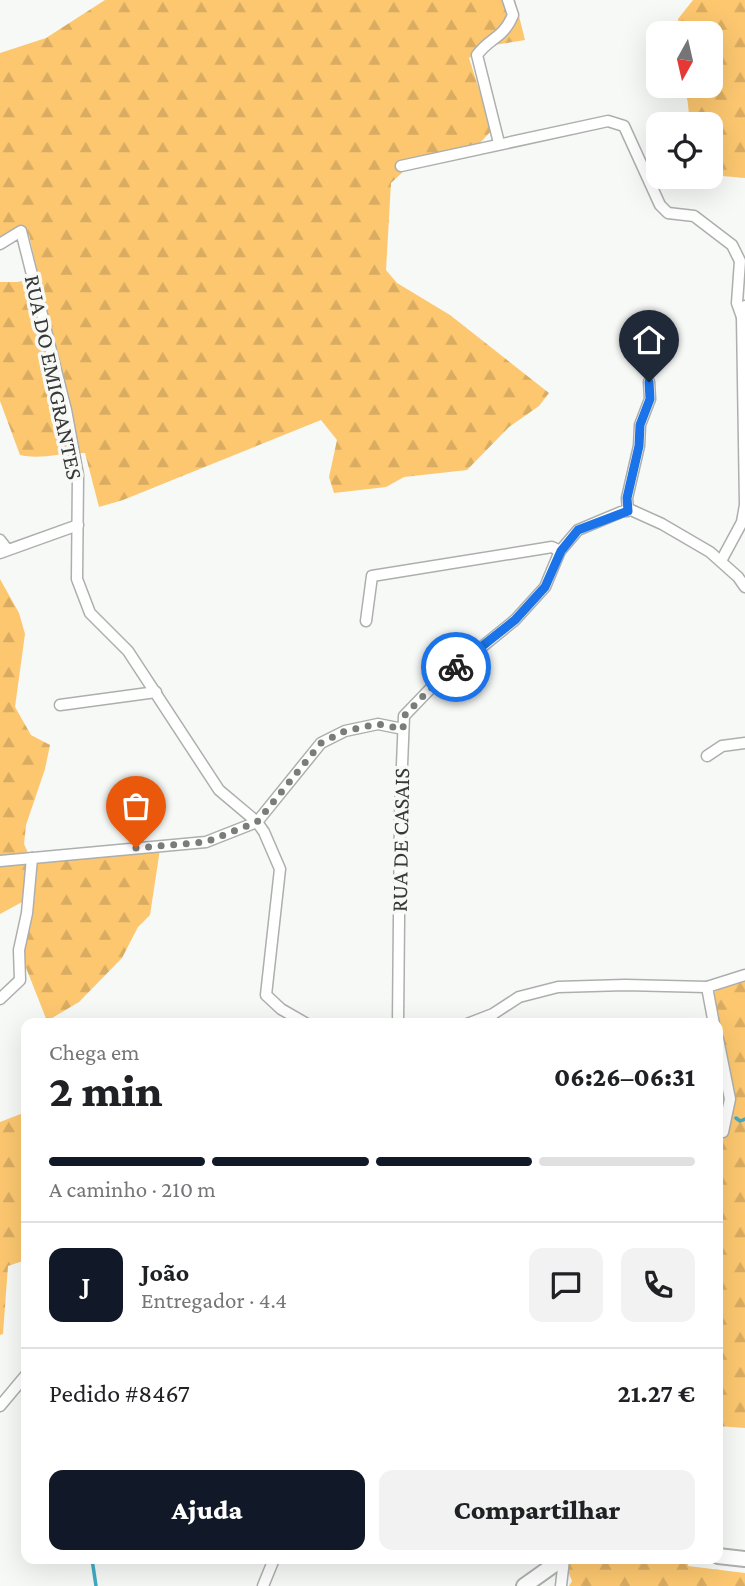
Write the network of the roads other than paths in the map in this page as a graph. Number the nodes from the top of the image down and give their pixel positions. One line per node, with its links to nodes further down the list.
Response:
1 (508, 0): 2 (street)
2 (499, 143): 3 (street); 6 (street)
3 (401, 166)
4 (0, 244): 9 (street, RUA DO EMIGRANTES)
5 (745, 306): 6 (street)
6 (742, 317): 13 (street)
7 (649, 382): 8 (street)
8 (628, 511): 12 (street, RUA DE CASAIS); 13 (street)
9 (78, 525): 11 (street); 16 (street, RUA DO EMIGRANTES)
10 (0, 540): 11 (street)
11 (3, 551)
12 (561, 551): 15 (street); 18 (street, RUA DE CASAIS)
13 (721, 561): 14 (street)
14 (745, 587)
15 (366, 621)
16 (156, 692): 17 (street); 21 (street, RUA DO EMIGRANTES)
17 (60, 705)
18 (403, 729): 21 (street); 28 (street, RUA DE CASAIS)
19 (745, 743): 20 (street)
20 (707, 756)
21 (257, 822): 22 (street); 27 (street)
22 (32, 858): 23 (street); 26 (street)
23 (0, 861)
24 (745, 975): 25 (street)
25 (707, 988): 29 (street); 30 (street)
26 (0, 999)
27 (297, 1018)
28 (398, 1018)
29 (483, 1018)
30 (714, 1018)
31 (723, 1064): 32 (street)
32 (723, 1132)
33 (21, 1381): 34 (street)
34 (0, 1406)
35 (723, 1557): 36 (main road)
36 (745, 1559)
37 (272, 1564): 40 (street)
38 (556, 1564): 41 (main road)
39 (563, 1564): 42 (street)
40 (263, 1586)
41 (524, 1586)
42 (561, 1586)

